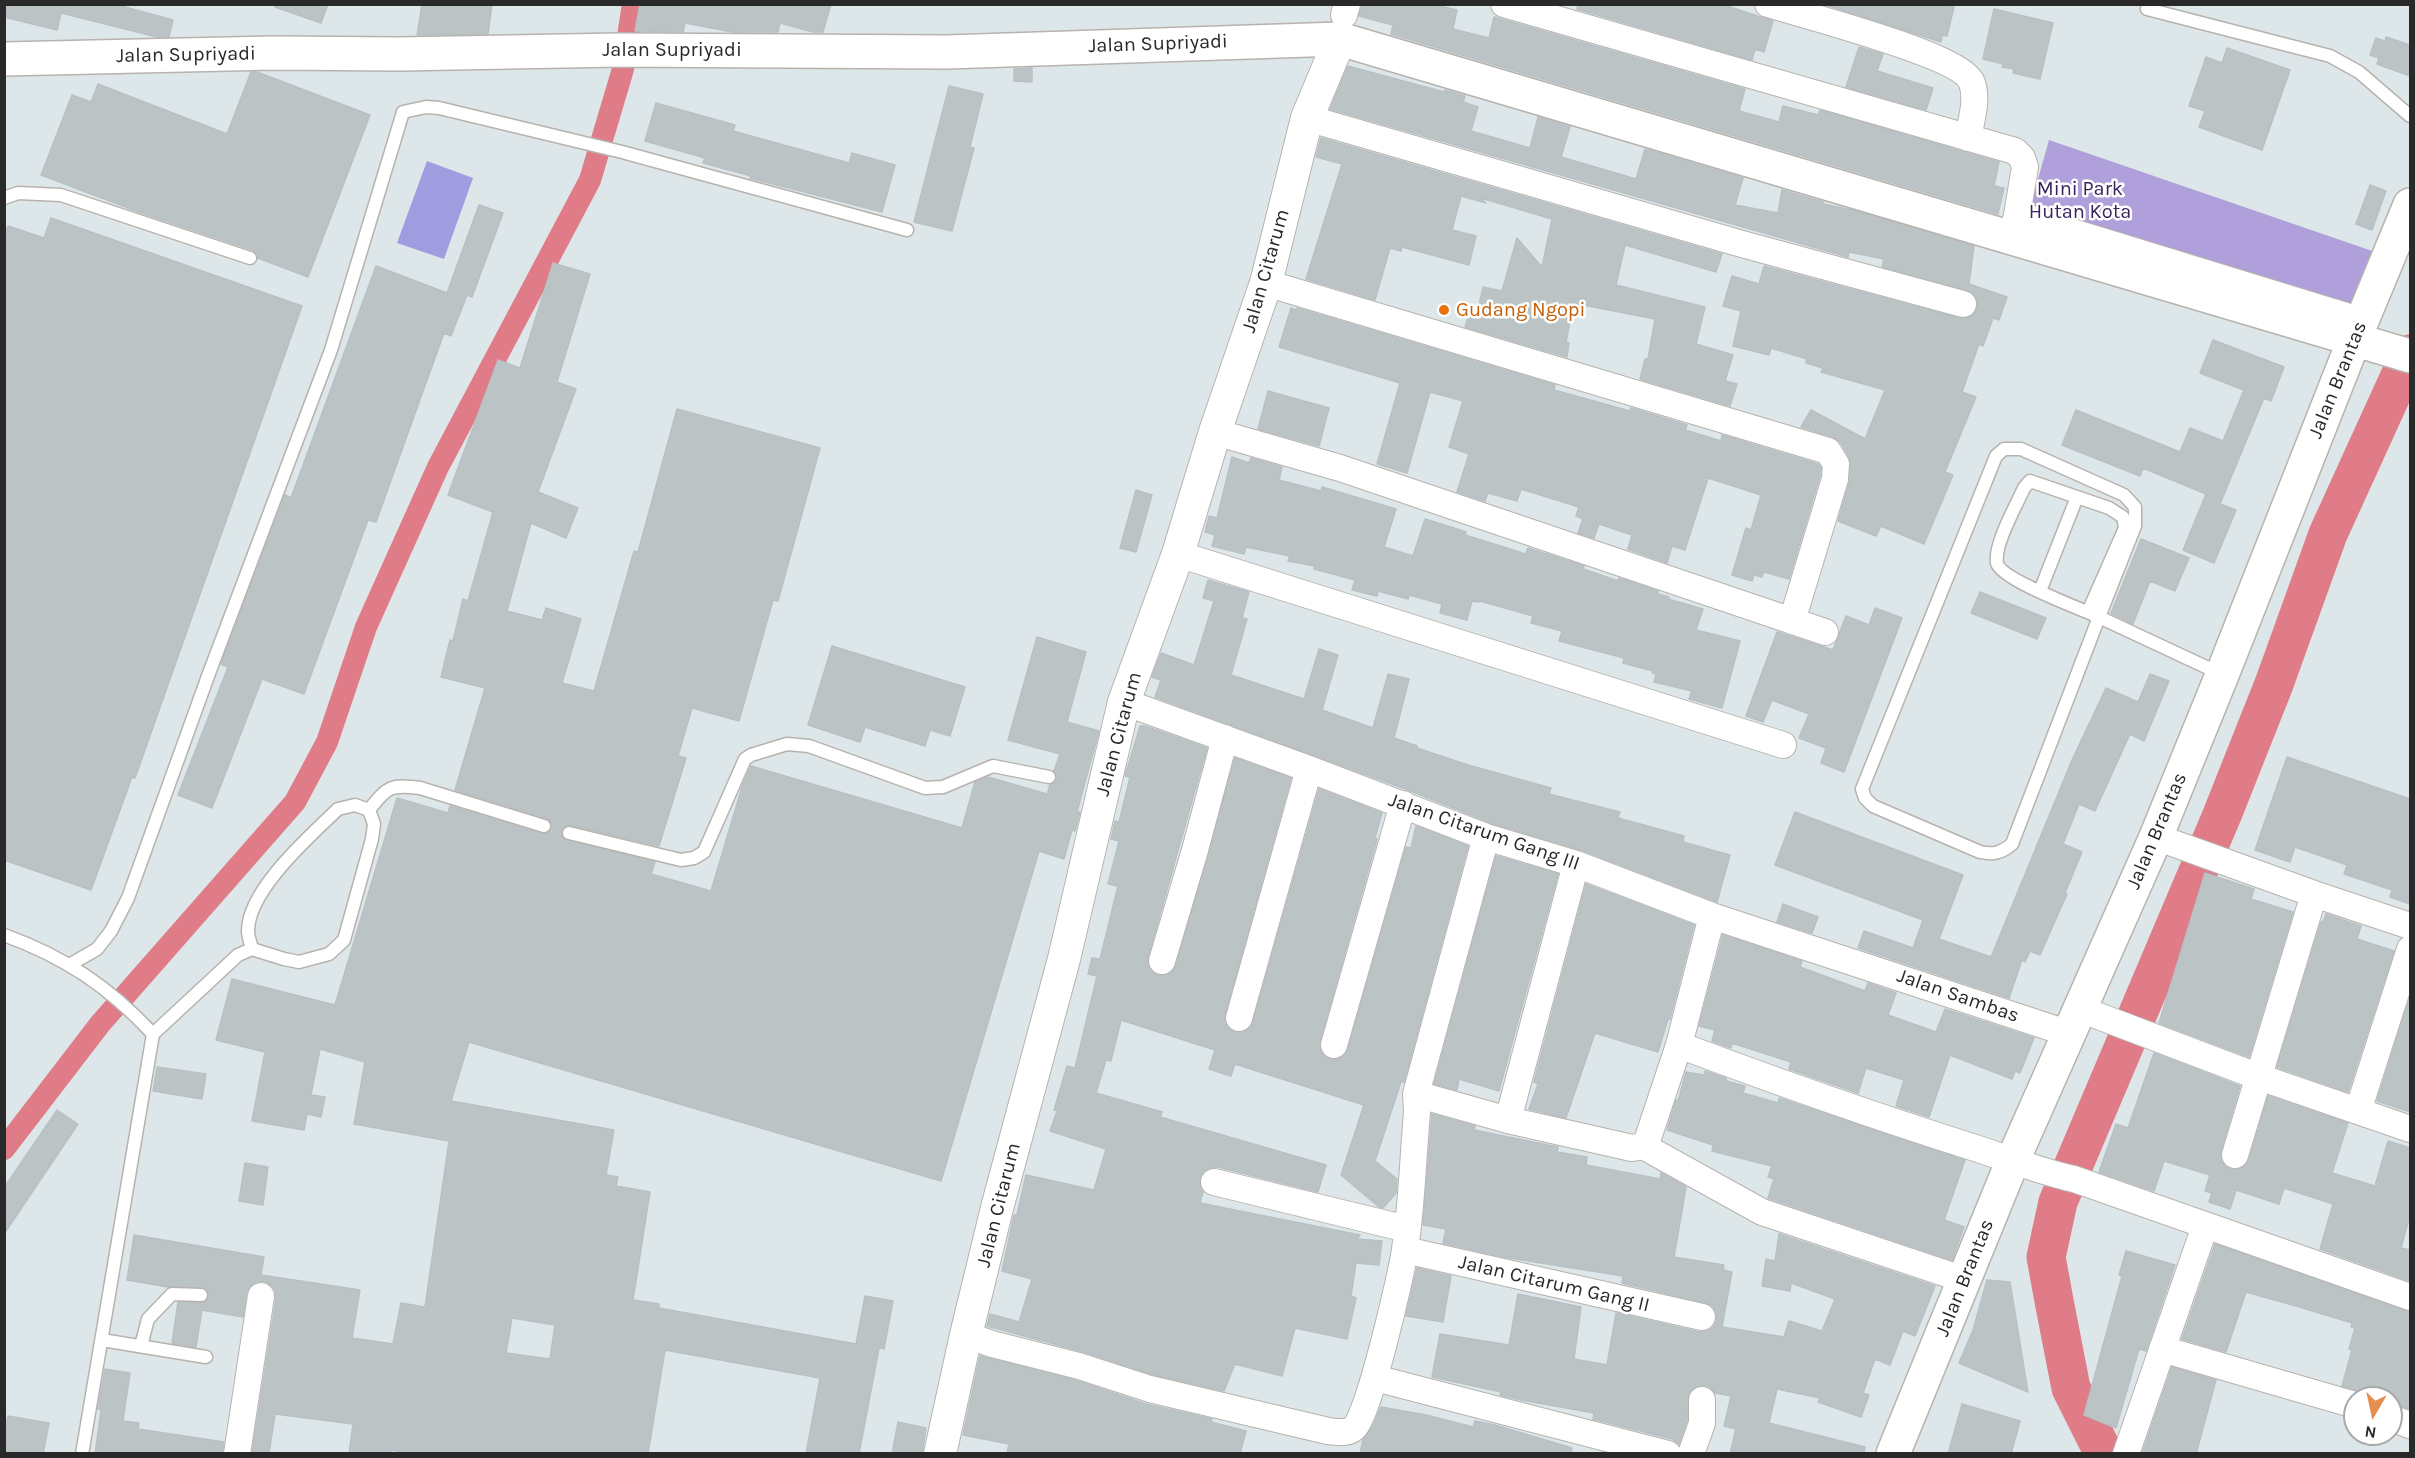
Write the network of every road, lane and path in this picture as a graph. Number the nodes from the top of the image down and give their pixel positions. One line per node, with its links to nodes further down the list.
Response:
1 (1504, 4): 8 (street)
2 (1768, 4): 8 (street)
3 (2147, 9): 6 (lane)
4 (1343, 21): 5 (main road, Jalan Supriyadi); 7 (street, Jalan Citarum); 11 (main road, Jalan Supriyadi)
5 (4, 59)
6 (2410, 116)
7 (1308, 118): 14 (street, Jalan Citarum); 15 (street)
8 (1968, 138): 11 (street)
9 (4, 198): 13 (lane)
10 (2410, 205): 16 (main road, Jalan Brantas)
11 (2014, 226): 16 (main road, Jalan Supriyadi)
12 (907, 230): 47 (lane)
13 (250, 258)
14 (1266, 283): 18 (street, Jalan Citarum); 24 (street)
15 (1963, 304)
16 (2365, 336): 17 (main road, Jalan Supriyadi); 26 (main road, Jalan Brantas)
17 (2410, 356)
18 (1215, 432): 20 (street, Jalan Citarum); 24 (street)
19 (2077, 497): 21 (lane); 22 (lane); 22 (lane)
20 (1178, 554): 27 (street, Jalan Citarum); 29 (street)
21 (2117, 558): 23 (lane); 23 (lane)
22 (2040, 591): 23 (lane)
23 (2094, 615): 26 (lane)
24 (1792, 621): 25 (street)
25 (1825, 632)
26 (2222, 675): 37 (main road, Jalan Brantas)
27 (1124, 702): 28 (street, Jalan Citarum Gang III); 69 (street, Jalan Citarum)
28 (1225, 738): 30 (street, Jalan Citarum Gang III); 46 (street)
29 (1783, 745)
30 (1308, 769): 32 (street, Jalan Citarum Gang III); 48 (street)
31 (1049, 777): 35 (lane)
32 (1403, 804): 36 (street, Jalan Citarum Gang III); 51 (street)
33 (369, 810): 34 (lane); 43 (lane); 43 (lane)
34 (544, 826)
35 (569, 833)
36 (1486, 837): 38 (street, Jalan Citarum Gang III); 54 (street)
37 (2164, 840): 39 (street); 49 (main road, Jalan Brantas)
38 (1576, 864): 40 (street, Jalan Citarum Gang III); 56 (street)
39 (2314, 894): 41 (street); 53 (street)
40 (1712, 916): 45 (street, Jalan Citarum Gang III); 52 (street)
41 (2410, 926)
42 (4, 935): 47 (lane)
43 (252, 949): 50 (lane)
44 (2410, 949): 55 (street)
45 (1845, 959): 49 (street, Jalan Sambas)
46 (1162, 961)
47 (76, 968): 50 (lane)
48 (1239, 1018)
49 (2083, 1020): 53 (street, Jalan Sambas); 60 (main road, Jalan Brantas)
50 (153, 1034): 70 (lane)
51 (1334, 1045)
52 (1679, 1045): 58 (street); 60 (street)
53 (2259, 1077): 55 (street, Jalan Sambas); 59 (street)
54 (1416, 1094): 56 (street); 63 (street)
55 (2358, 1110): 57 (street, Jalan Sambas)
56 (1508, 1120): 58 (street)
57 (2410, 1129)
58 (1643, 1146): 64 (street)
59 (2235, 1155)
60 (2028, 1166): 62 (street); 64 (main road, Jalan Brantas)
61 (1214, 1182): 63 (street, Jalan Citarum Gang II)
62 (2205, 1226): 67 (street); 72 (street)
63 (1406, 1239): 68 (street, Jalan Citarum Gang II); 74 (street)
64 (1965, 1280): 82 (main road, Jalan Brantas)
65 (201, 1295): 71 (lane)
66 (261, 1296): 78 (street)
67 (2410, 1297)
68 (1702, 1317)
69 (966, 1335): 74 (street); 79 (street, Jalan Citarum)
70 (102, 1340): 71 (lane); 77 (lane)
71 (141, 1346): 73 (lane)
72 (2162, 1349): 76 (street); 83 (street)
73 (206, 1357)
74 (1375, 1378): 80 (street)
75 (1702, 1400): 81 (street)
76 (2343, 1402)
77 (82, 1454)
78 (237, 1454)
79 (940, 1454)
80 (1668, 1454)
81 (1691, 1454)
82 (1893, 1454)
83 (2126, 1454)

